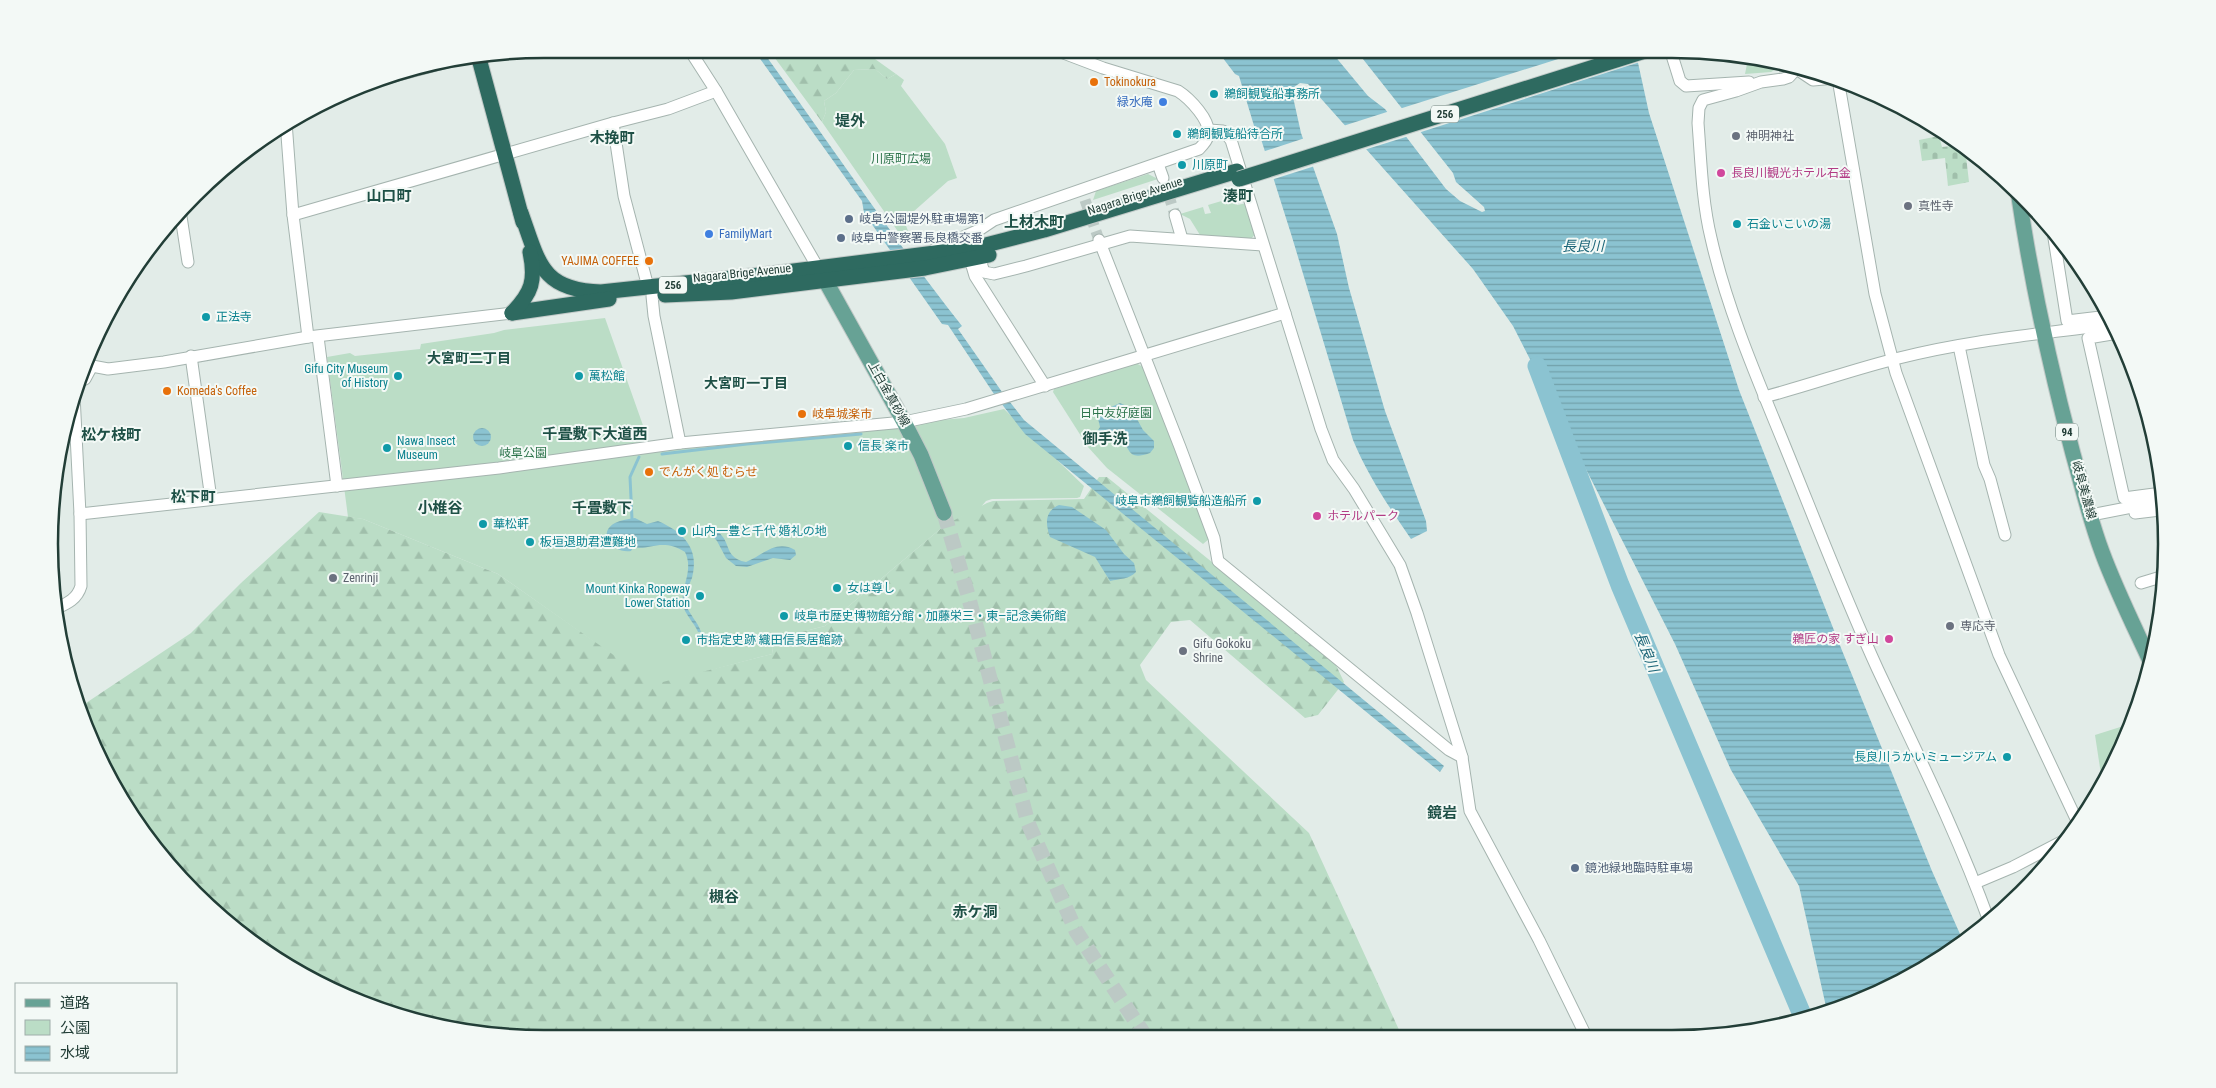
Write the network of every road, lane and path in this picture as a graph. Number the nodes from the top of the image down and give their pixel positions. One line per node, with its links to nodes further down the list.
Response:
1 (695, 58): 10 (street)
2 (1077, 58): 12 (street)
3 (1595, 58): 16 (highway, Nagara Brige Avenue / 256)
4 (1622, 58): 16 (highway, Nagara Brige Avenue / 256, bridge)
5 (1674, 58): 8 (street)
6 (480, 62): 14 (highway, Nagara Brige Avenue / 256)
7 (1793, 73): 8 (street)
8 (1761, 82): 47 (street)
9 (1837, 87): 44 (street)
10 (716, 91): 11 (street); 32 (street)
11 (613, 122): 14 (street); 33 (street)
12 (1208, 130): 15 (street); 27 (street)
13 (287, 131): 20 (street)
14 (504, 155): 19 (highway, Nagara Brige Avenue / 256); 20 (street)
15 (1158, 164): 17 (street); 23 (street)
16 (1238, 175): 25 (highway, Nagara Brige Avenue / 256); 29 (highway, Nagara Brige Avenue / 256)
17 (1163, 178)
18 (2020, 205): 38 (main road, 岐阜美濃線 / 94)
19 (521, 214): 33 (highway, Nagara Brige Avenue / 256); 34 (highway, Nagara Brige Avenue / 256)
20 (293, 215): 40 (street)
21 (1175, 216): 24 (street)
22 (181, 219): 31 (street)
23 (994, 220): 25 (street); 30 (street)
24 (1182, 239): 26 (street); 27 (street)
25 (1007, 240): 30 (highway, Nagara Brige Avenue / 256)
26 (1100, 242): 29 (street); 42 (street)
27 (1263, 245): 35 (street)
28 (2057, 247): 36 (street)
29 (974, 258): 30 (highway, Nagara Brige Avenue / 256); 46 (street)
30 (922, 259): 32 (highway, Nagara Brige Avenue / 256)
31 (188, 262)
32 (822, 274): 33 (highway, Nagara Brige Avenue / 256); 49 (main road, 上白金真砂線)
33 (650, 292): 34 (highway, Nagara Brige Avenue / 256); 50 (street)
34 (512, 313): 40 (street)
35 (1285, 313): 42 (street); 65 (street)
36 (2102, 317)
37 (2106, 325): 38 (street)
38 (2043, 334): 41 (street); 59 (main road, 岐阜美濃線 / 94)
39 (2110, 334): 52 (street)
40 (313, 337): 43 (street); 51 (street)
41 (1960, 346): 44 (street); 60 (street)
42 (1143, 355): 46 (street); 65 (street)
43 (191, 356): 45 (street); 53 (street)
44 (1893, 360): 47 (street); 66 (street)
45 (93, 363)
46 (1043, 386): 49 (street)
47 (1764, 397): 68 (street)
48 (75, 415): 57 (street)
49 (904, 422): 50 (street); 56 (main road, 上白金真砂線)
50 (680, 443): 51 (street)
51 (337, 486): 53 (street)
52 (2155, 494)
53 (212, 499): 57 (street)
54 (2156, 502): 59 (street)
55 (2157, 510): 58 (street)
56 (944, 513)
57 (80, 514): 63 (street)
58 (2135, 514)
59 (2091, 515): 64 (main road, 岐阜美濃線 / 94)
60 (2005, 535)
61 (2157, 578): 62 (street)
62 (2141, 583)
63 (62, 605)
64 (2146, 652)
65 (1462, 757): 70 (street)
66 (2075, 817)
67 (2053, 846): 68 (street)
68 (1975, 883): 69 (street)
69 (1987, 915)
70 (1583, 1030)

